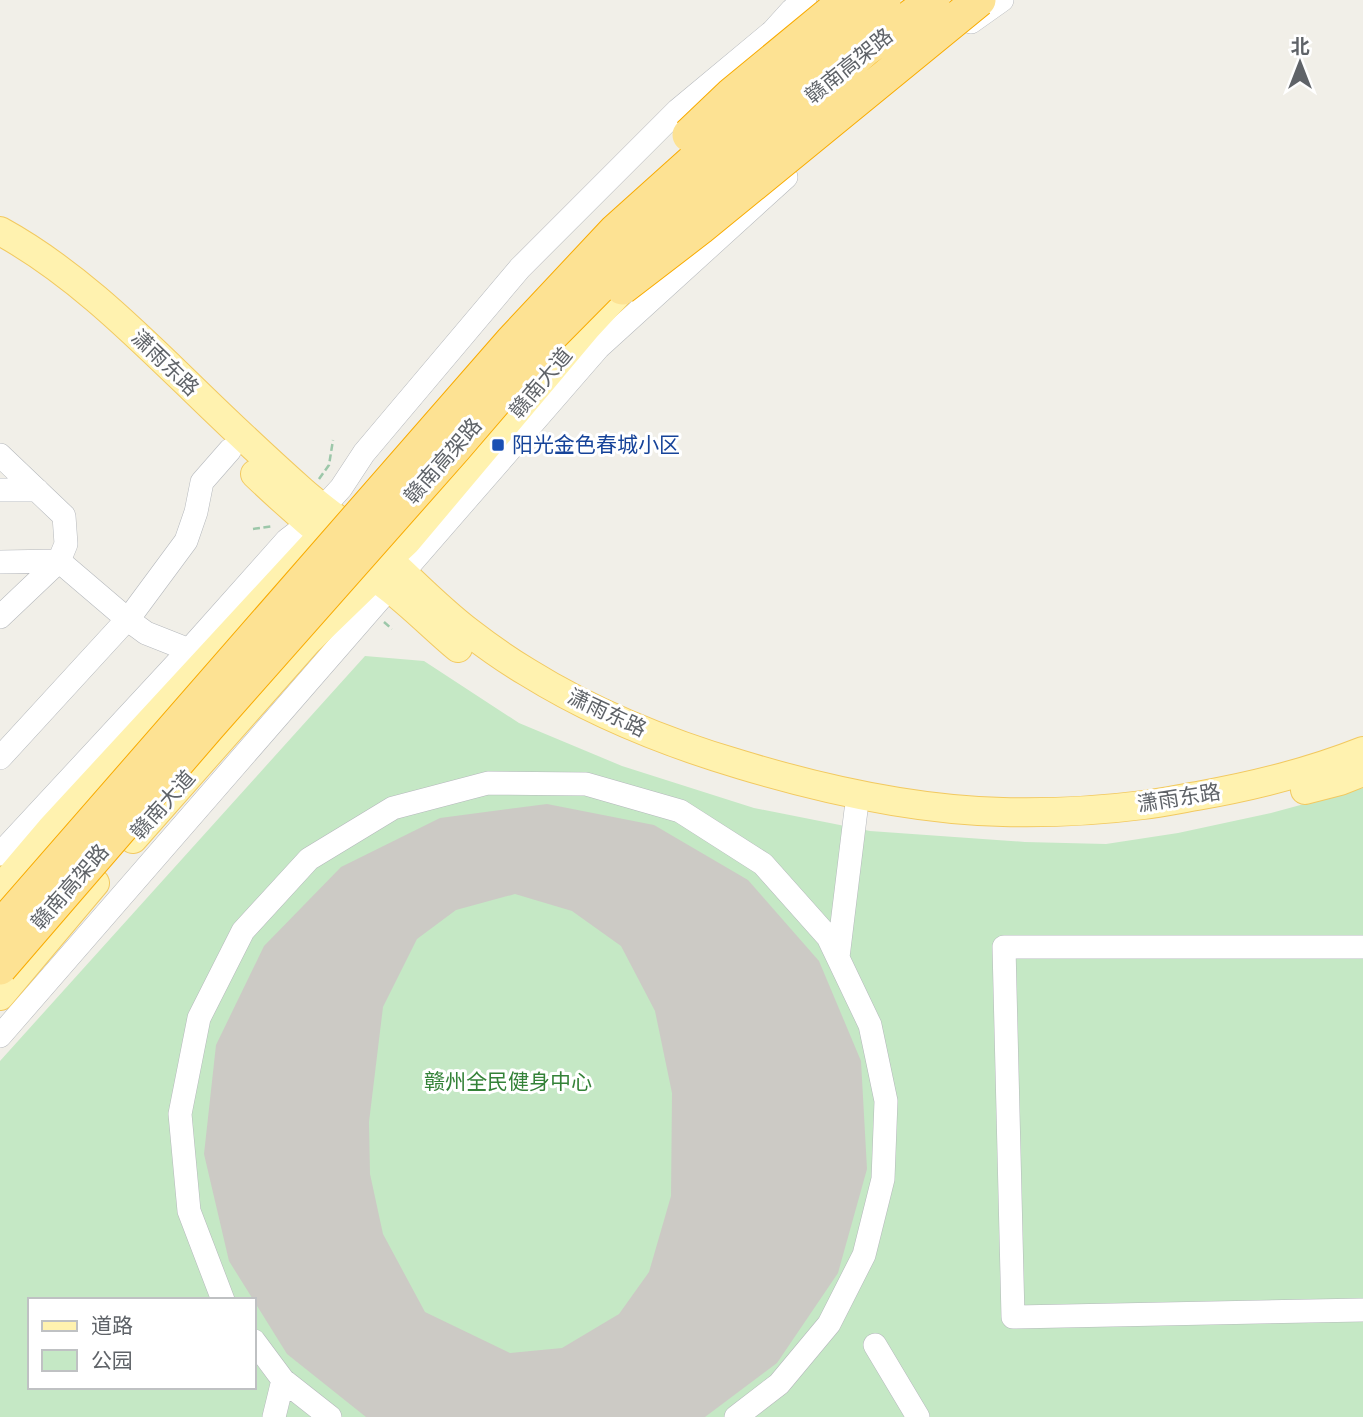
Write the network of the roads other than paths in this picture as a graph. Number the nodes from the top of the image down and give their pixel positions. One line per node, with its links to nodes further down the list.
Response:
1 (846, 0): 12 (highway, bridge)
2 (858, 0): 9 (main road)
3 (884, 0): 12 (highway, 赣南高架路, bridge)
4 (933, 0): 12 (highway, 赣南高架路, bridge)
5 (956, 0): 20 (main road, 赣南大道)
6 (979, 0): 12 (highway, bridge)
7 (1002, 0): 20 (street)
8 (795, 3): 9 (street); 17 (street)
9 (800, 47): 17 (main road)
10 (0, 232): 17 (main road, 潇雨东路)
11 (0, 252): 13 (main road, 潇雨东路)
12 (522, 350): 30 (highway, 赣南高架路, bridge); 33 (highway, 赣南高架路, bridge)
13 (230, 450): 17 (main road, 潇雨东路); 22 (street)
14 (0, 454): 15 (street)
15 (37, 489): 16 (street); 18 (street)
16 (0, 491)
17 (323, 521): 20 (main road, 潇雨东路); 23 (street); 29 (main road)
18 (59, 561): 19 (street); 21 (street); 22 (street)
19 (0, 562)
20 (388, 574): 24 (main road, 潇雨东路); 27 (main road, 潇雨东路); 34 (main road, 赣南大道); 35 (street)
21 (0, 617)
22 (127, 619): 23 (street); 25 (street)
23 (189, 650): 28 (street)
24 (1363, 751)
25 (0, 758)
26 (1363, 772): 27 (main road, 潇雨东路)
27 (856, 810): 32 (street)
28 (0, 854)
29 (0, 889)
30 (0, 927)
31 (1363, 947): 37 (street)
32 (838, 957): 36 (street); 43 (street)
33 (0, 968)
34 (0, 996)
35 (0, 1036)
36 (222, 1298)
37 (1363, 1310)
38 (256, 1344): 40 (street)
39 (875, 1345): 44 (street)
40 (283, 1380): 41 (street); 42 (street)
41 (274, 1417)
42 (330, 1417)
43 (736, 1417)
44 (918, 1417)

